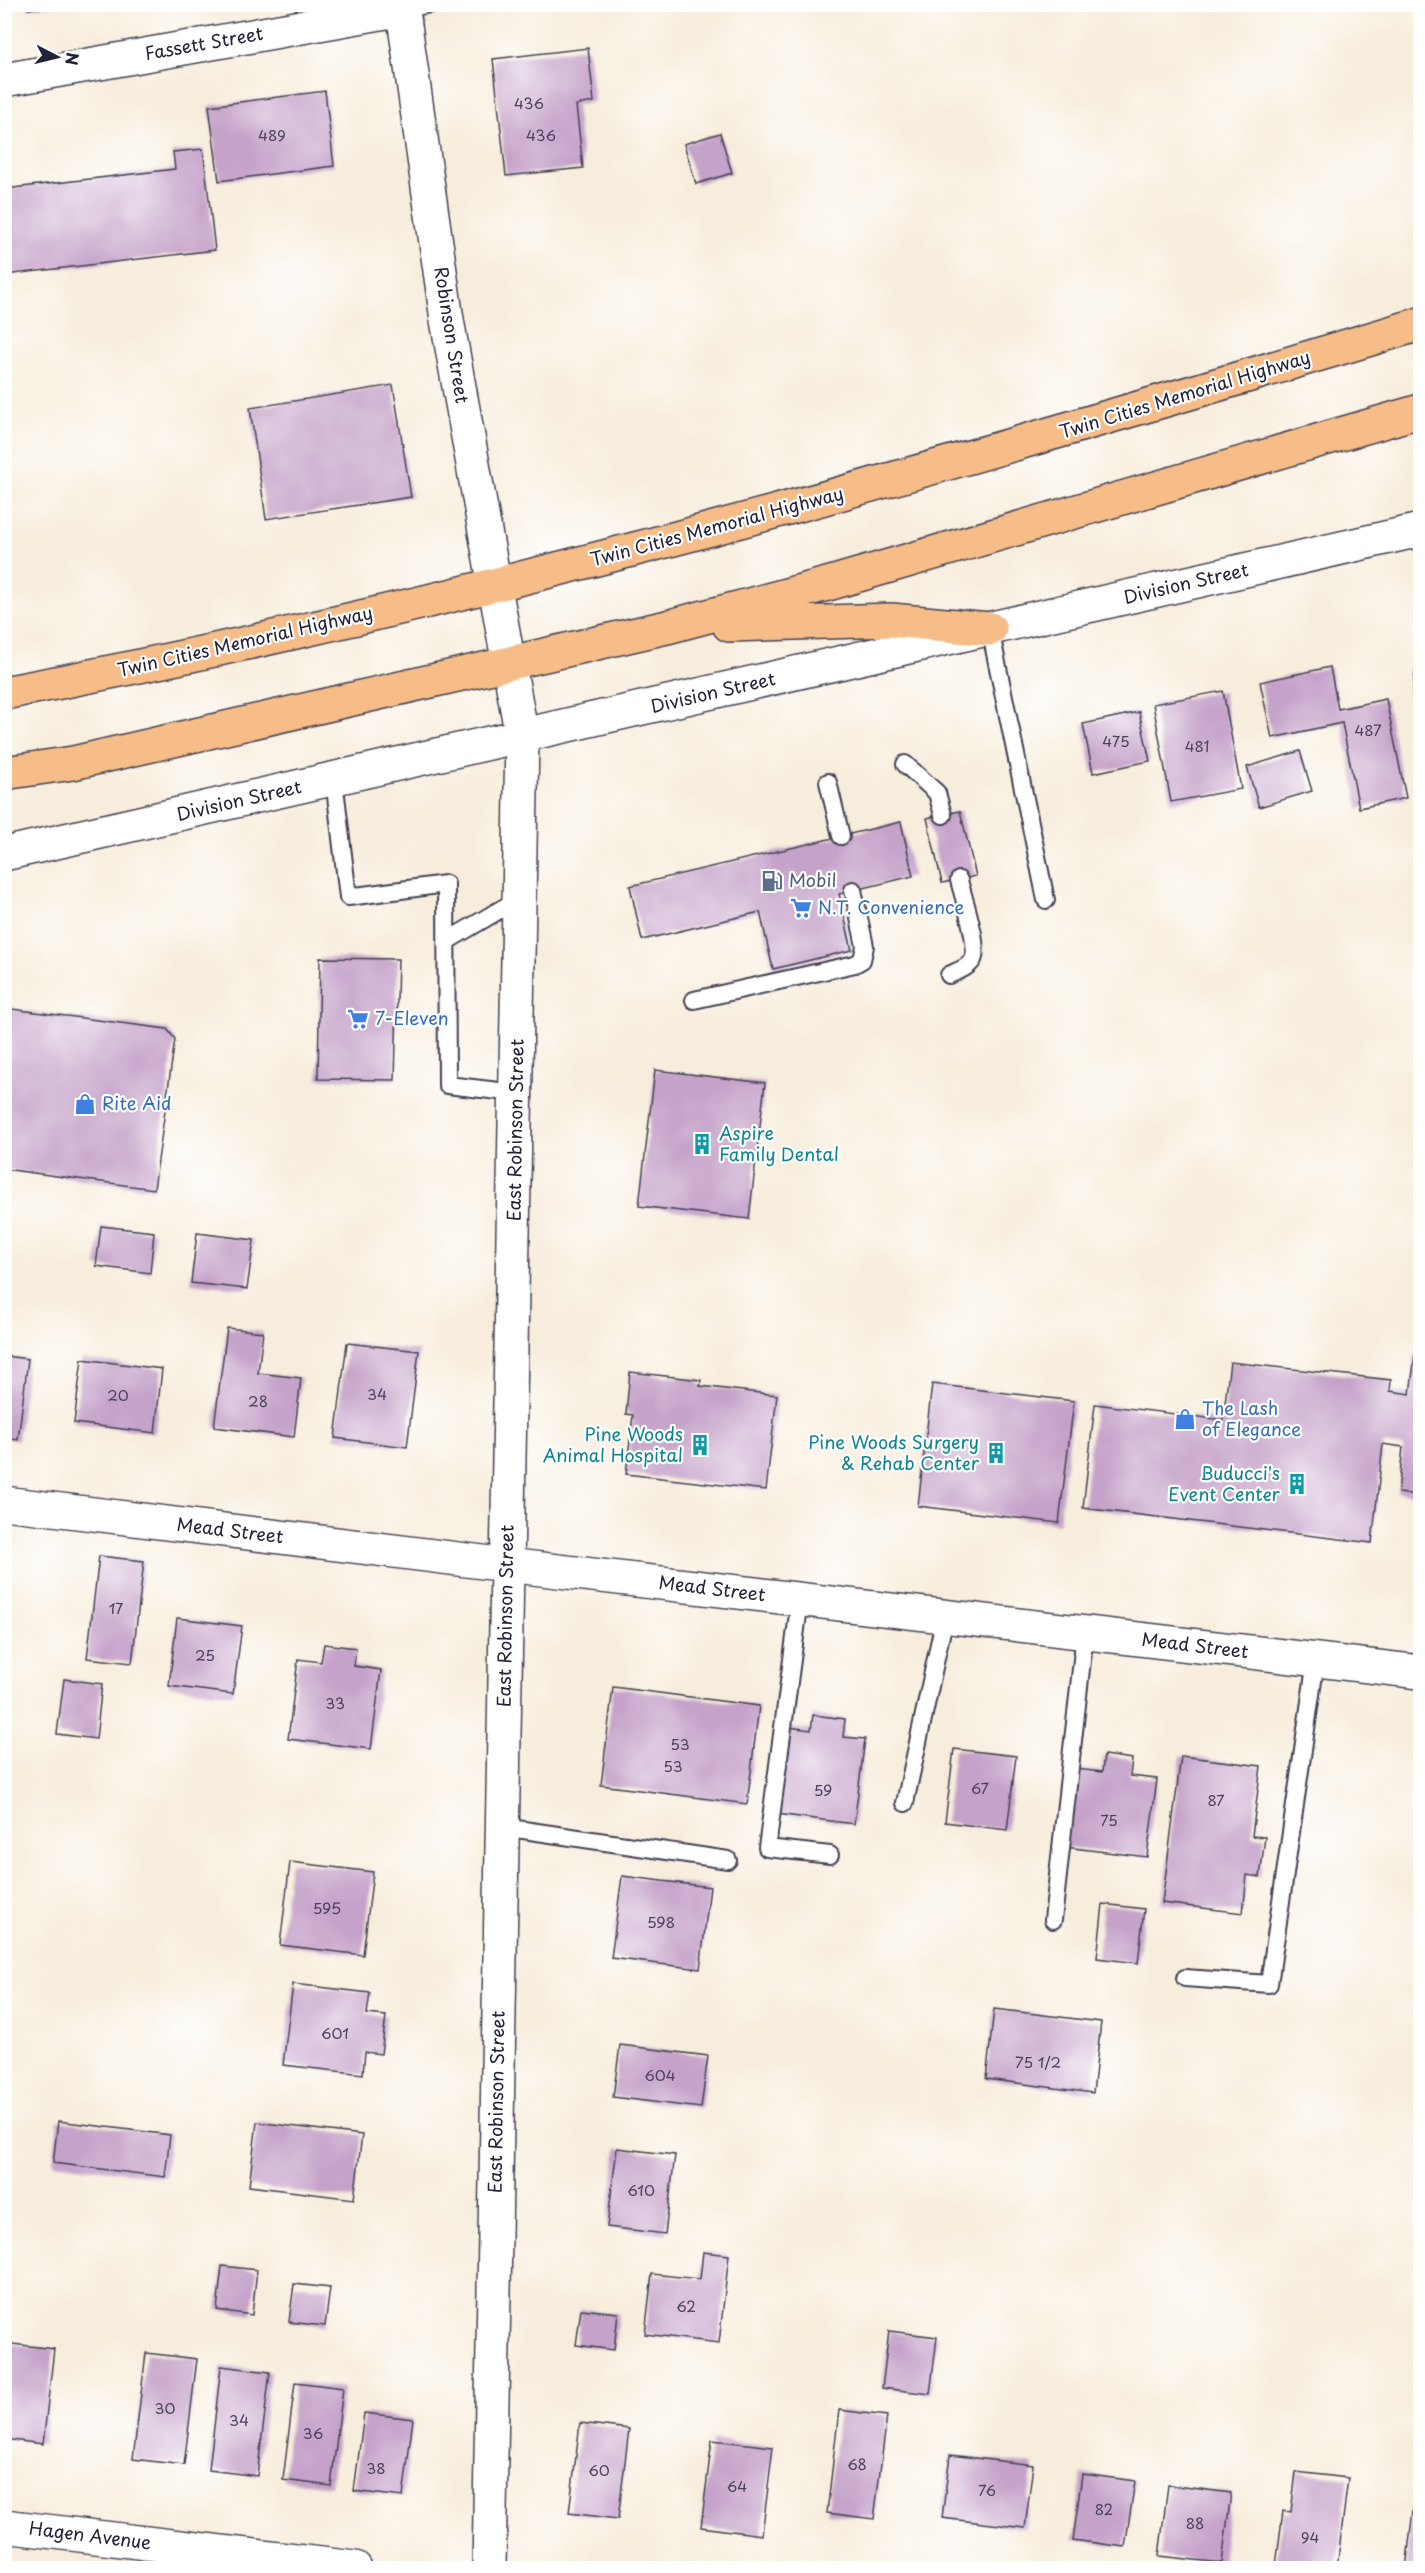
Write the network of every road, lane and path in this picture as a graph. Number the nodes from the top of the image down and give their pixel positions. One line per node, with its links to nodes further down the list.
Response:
1 (412, 6): 2 (street, Fassett Street); 6 (street, Robinson Street)
2 (4, 80)
3 (1420, 324): 6 (main road, Twin Cities Memorial Highway)
4 (1420, 411): 7 (main road)
5 (1420, 530): 8 (street, Division Street)
6 (494, 585): 9 (street, Robinson Street); 10 (main road, Twin Cities Memorial Highway)
7 (667, 627): 8 (main road); 9 (main road)
8 (990, 629): 11 (street, Division Street); 22 (lane)
9 (509, 665): 11 (street, East Robinson Street); 13 (main road)
10 (4, 693)
11 (522, 737): 14 (street, Division Street); 21 (street, East Robinson Street)
12 (905, 764): 16 (lane)
13 (4, 773)
14 (334, 779): 18 (street, Division Street); 23 (lane)
15 (828, 782): 17 (lane)
16 (943, 815)
17 (841, 836)
18 (4, 854)
19 (959, 880): 24 (lane)
20 (854, 890): 25 (lane)
21 (520, 898): 23 (lane); 26 (street, East Robinson Street)
22 (1046, 900)
23 (447, 941): 26 (lane)
24 (949, 975)
25 (694, 1000)
26 (516, 1093): 28 (street, East Robinson Street)
27 (4, 1503): 28 (street, Mead Street)
28 (507, 1565): 29 (street, Mead Street); 35 (street, East Robinson Street)
29 (800, 1599): 30 (street, Mead Street); 36 (lane)
30 (945, 1616): 31 (street, Mead Street); 34 (lane)
31 (1085, 1633): 32 (street, Mead Street); 38 (lane)
32 (1316, 1660): 33 (street, Mead Street); 39 (lane)
33 (1420, 1672)
34 (905, 1803)
35 (503, 1827): 37 (lane); 42 (street, East Robinson Street)
36 (830, 1855)
37 (728, 1860)
38 (1053, 1920)
39 (1185, 1978)
40 (4, 2526): 41 (street, Hagen Avenue)
41 (355, 2568)
42 (489, 2568)

